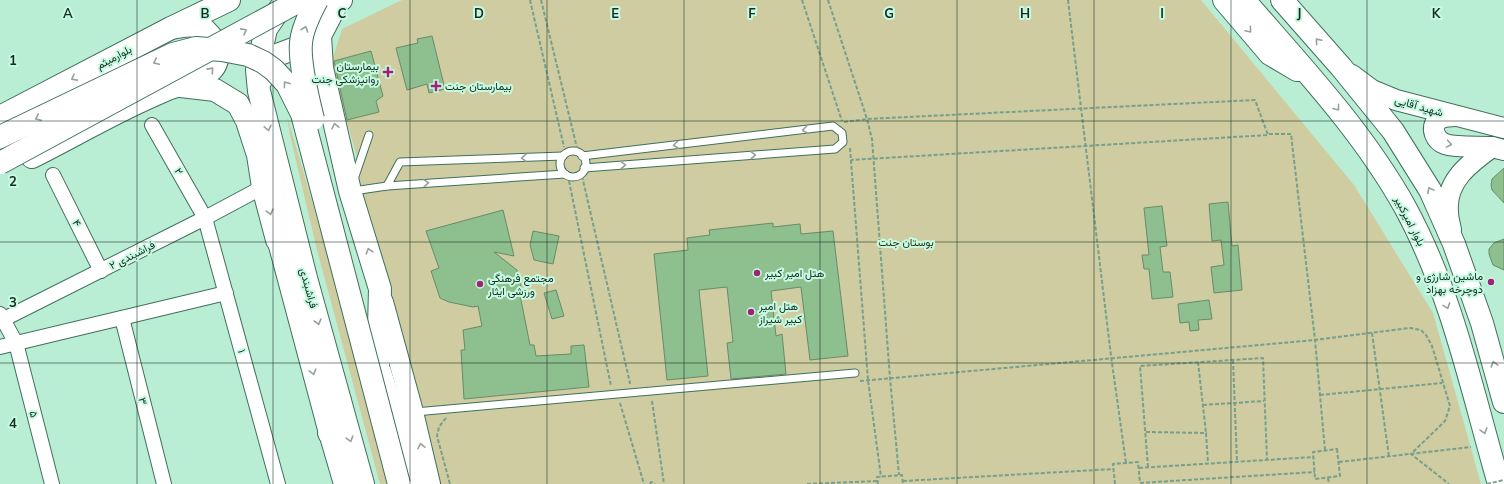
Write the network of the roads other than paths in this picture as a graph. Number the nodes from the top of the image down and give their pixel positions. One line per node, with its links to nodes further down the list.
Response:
1 (229, 0): 9 (main road, بلوارمیثم)
2 (287, 0): 14 (main road, فراشبندی)
3 (301, 0): 24 (main road, one-way to 3, bridge)
4 (317, 0): 43 (main road, one-way to 4, bridge)
5 (341, 0): 11 (main road)
6 (1224, 0): 12 (main road, one-way to 12)
7 (1244, 0): 12 (main road, بلوار امیرکبیر)
8 (1282, 0): 10 (main road, one-way to 8)
9 (171, 28): 13 (main road, one-way to 9); 16 (main road, بلوارمیثم, one-way to 16)
10 (1341, 67): 15 (main road, شهید آقایی); 34 (main road, one-way to 10)
11 (322, 68): 14 (main road); 31 (main road, one-way to 11)
12 (1312, 79): 57 (main road, بلوار امیرکبیر, one-way to 57)
13 (176, 86): 26 (main road); 30 (main road)
14 (259, 90): 36 (main road, فراشبندی, one-way to 36)
15 (1456, 116): 18 (main road, شهید آقایی); 21 (main road, one-way to 21)
16 (0, 117)
17 (152, 125): 32 (street, ۲)
18 (1504, 128)
19 (369, 135): 31 (lane)
20 (0, 137): 54 (main road, one-way to 20, bridge)
21 (1498, 148): 34 (main road)
22 (564, 155): 23 (lane); 28 (lane); 29 (lane, one-way to 29)
23 (580, 155): 25 (lane); 25 (lane, one-way to 23)
24 (0, 163)
25 (583, 170): 28 (lane)
26 (0, 174)
27 (53, 175): 35 (street, ۴)
28 (566, 175): 29 (lane, one-way to 28)
29 (387, 186): 31 (lane)
30 (263, 187): 32 (street, ۲ فراشبندی); 33 (main road, one-way to 33)
31 (350, 191): 37 (main road, one-way to 31)
32 (205, 218): 35 (street, ۲ فراشبندی); 38 (street, ۱)
33 (277, 240): 36 (main road); 48 (main road, فراشبندی, one-way to 48)
34 (1454, 244): 46 (main road, one-way to 34)
35 (101, 271): 39 (street, ۲ فراشبندی)
36 (306, 278): 45 (main road, فراشبندی, one-way to 45)
37 (380, 289): 43 (main road); 47 (main road)
38 (226, 294): 40 (street); 51 (street, ۱)
39 (1, 318): 41 (street, ۵)
40 (122, 318): 41 (street); 50 (street, ۳)
41 (16, 343): 42 (street); 49 (street, ۵)
42 (0, 347)
43 (378, 367): 47 (main road)
44 (855, 373): 47 (lane)
45 (340, 401): 48 (main road); 53 (main road, فراشبندی, one-way to 53)
46 (1504, 402)
47 (405, 420): 55 (main road); 56 (main road, one-way to 47)
48 (329, 433): 52 (main road, فراشبندی)
49 (52, 484)
50 (164, 484)
51 (278, 484)
52 (344, 484)
53 (363, 484)
54 (399, 484)
55 (414, 484)
56 (430, 484)
57 (1499, 484)

